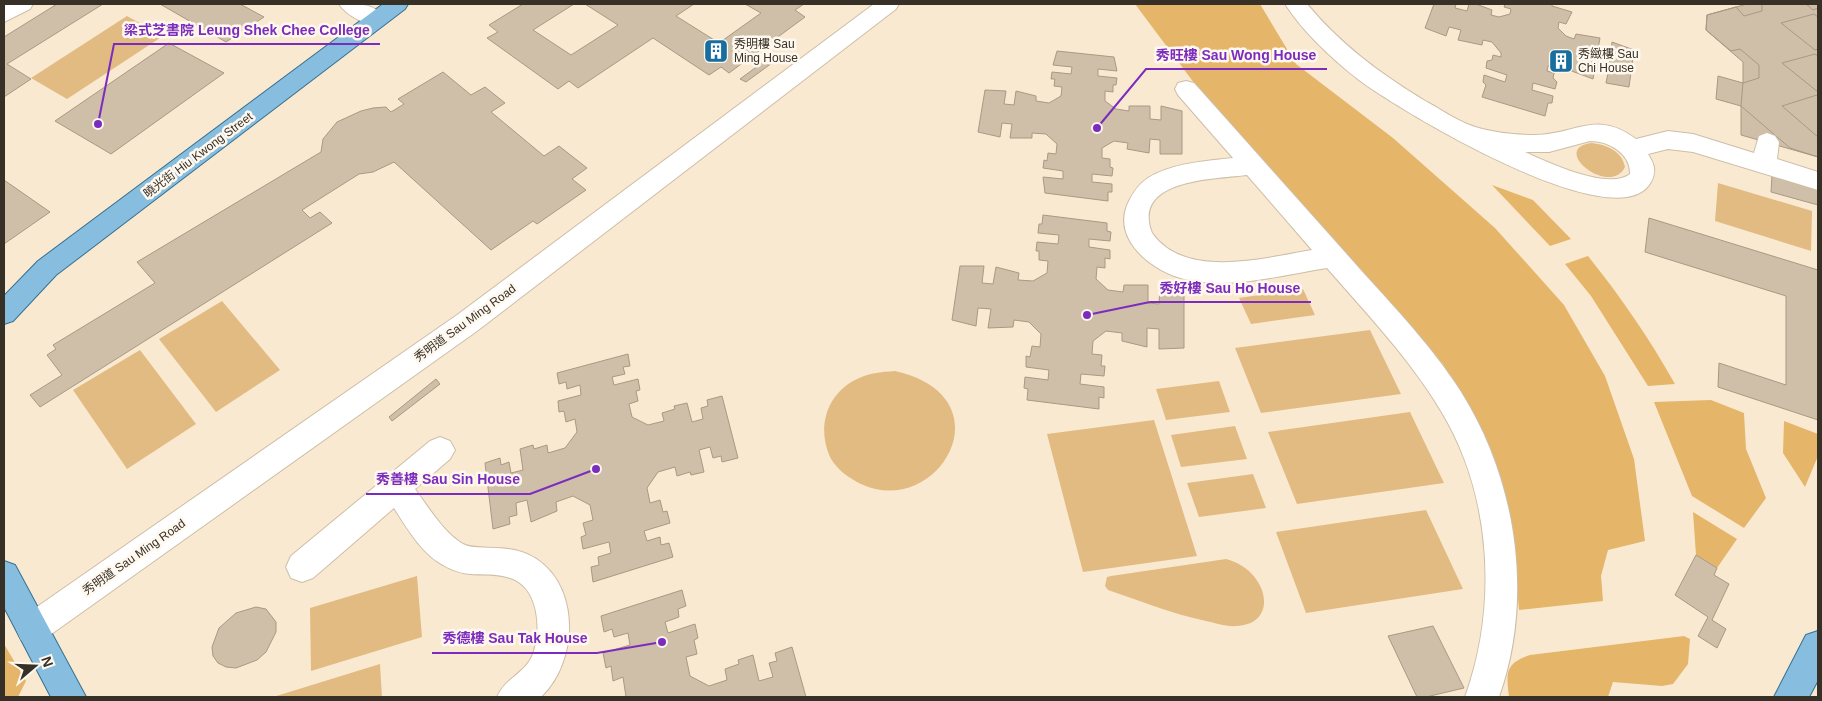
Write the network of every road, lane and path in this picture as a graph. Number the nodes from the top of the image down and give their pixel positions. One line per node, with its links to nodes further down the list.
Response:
1 (22, 4): 6 (street)
2 (350, 4): 7 (street)
3 (397, 4): 7 (main road, 曉光街 Hiu Kwong Street)
4 (1296, 4): 9 (street)
5 (872, 8): 19 (street, 秀明道 Sau Ming Road)
6 (4, 15)
7 (375, 20): 14 (main road, 曉光街 Hiu Kwong Street)
8 (1186, 90): 11 (street)
9 (1462, 132): 10 (street); 10 (street)
10 (1632, 149): 12 (street)
11 (1253, 165): 13 (street); 13 (street)
12 (1818, 181)
13 (1333, 257): 23 (street)
14 (4, 313)
15 (440, 450): 16 (street)
16 (396, 487): 17 (street); 22 (street)
17 (302, 567)
18 (4, 576): 19 (main road)
19 (32, 629): 21 (main road)
20 (1818, 647): 24 (main road)
21 (69, 697)
22 (514, 697)
23 (1482, 697)
24 (1792, 697)

